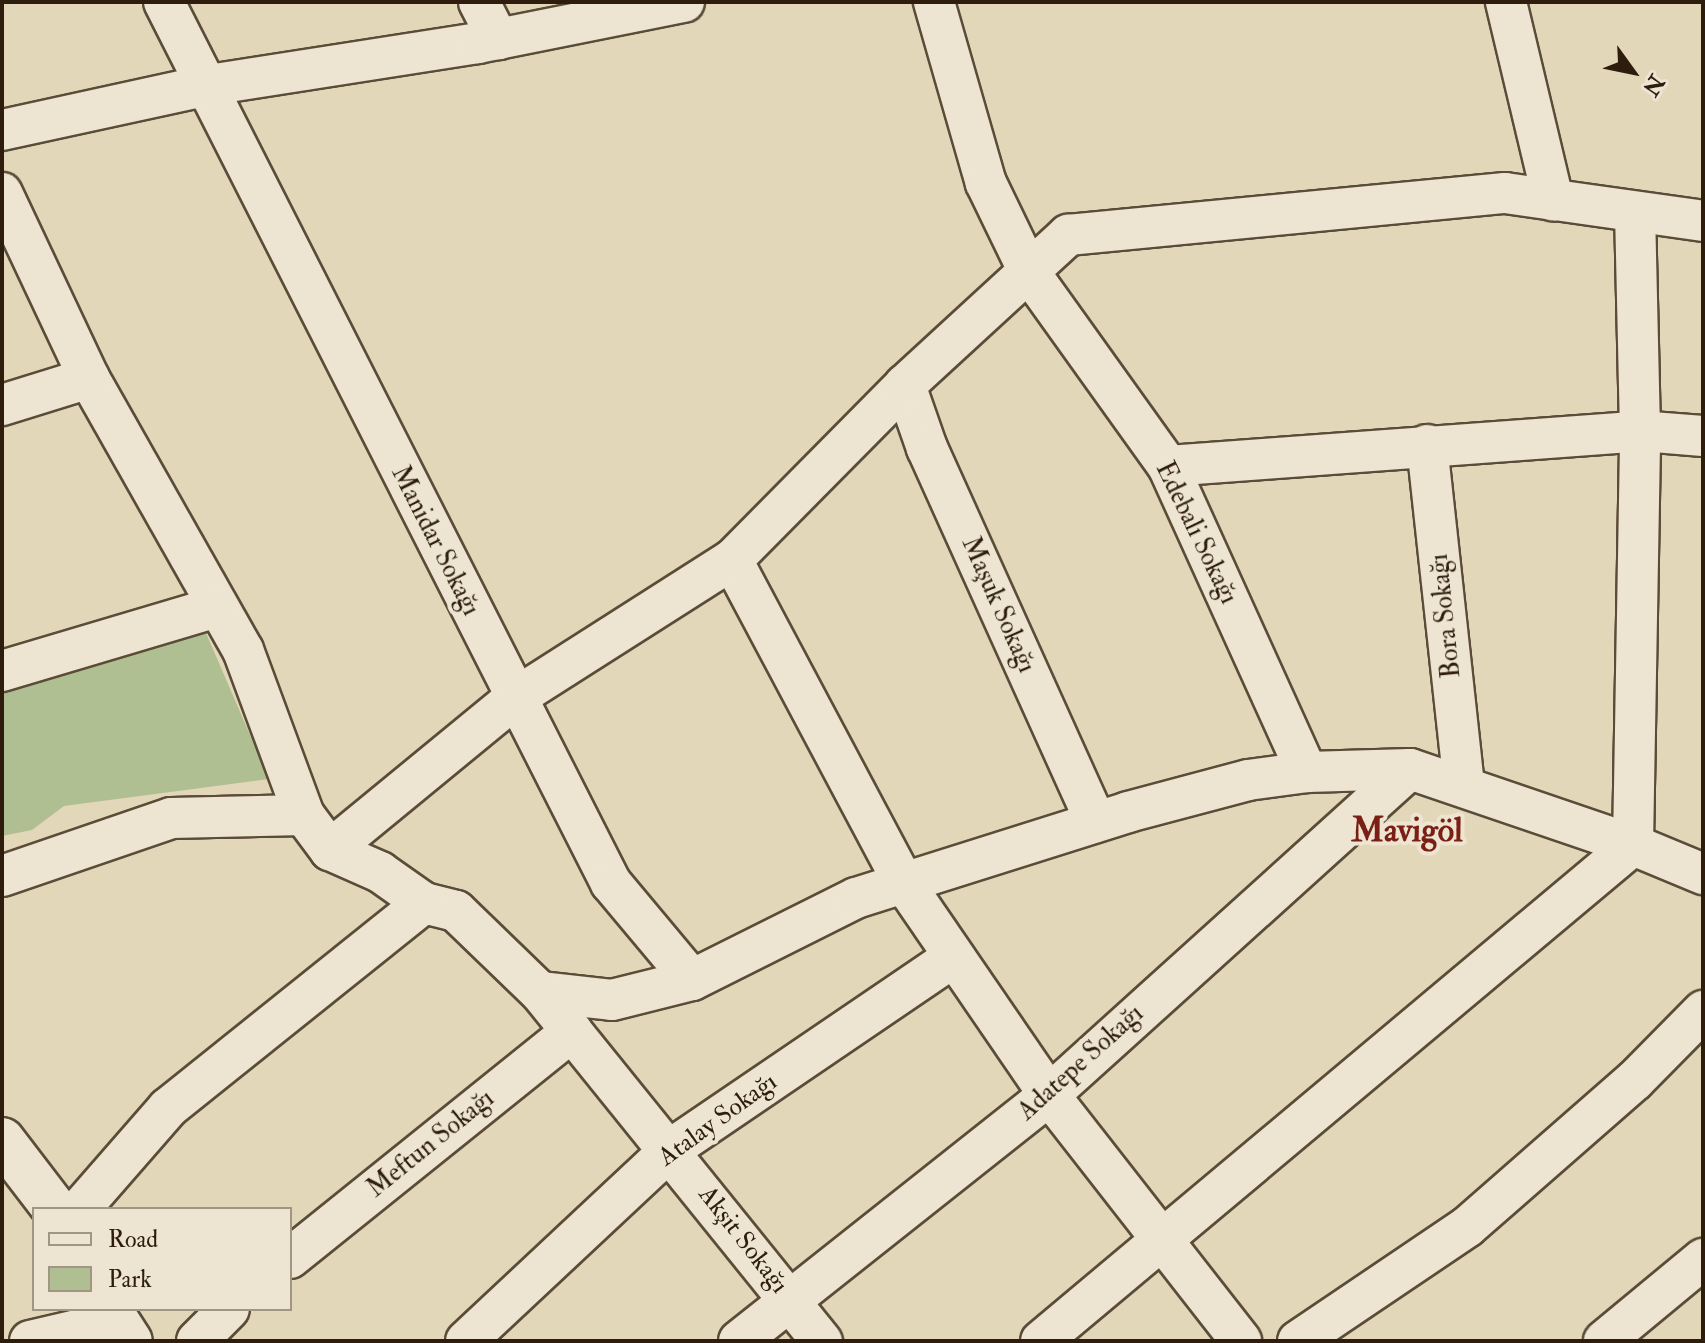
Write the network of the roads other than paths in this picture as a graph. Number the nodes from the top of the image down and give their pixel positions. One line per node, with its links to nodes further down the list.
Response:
1 (164, 2): 7 (street, Manidar Sokağı)
2 (479, 2): 6 (street)
3 (684, 2): 6 (street)
4 (934, 2): 13 (street, Edebali Sokağı)
5 (1506, 2): 10 (street)
6 (498, 39): 7 (street)
7 (203, 86): 8 (street); 24 (street, Manidar Sokağı)
8 (2, 130)
9 (2, 193): 14 (street)
10 (1553, 200): 11 (street); 13 (street)
11 (1635, 212): 12 (street); 17 (street)
12 (1703, 221)
13 (1029, 272): 15 (street); 20 (street, Edebali Sokağı)
14 (89, 378): 16 (street); 22 (street)
15 (905, 385): 21 (street); 29 (street, Maşuk Sokağı)
16 (2, 405)
17 (1640, 431): 18 (street); 19 (street); 30 (street)
18 (1703, 436)
19 (1427, 445): 20 (street); 27 (street, Bora Sokağı)
20 (1168, 466): 26 (street, Edebali Sokağı)
21 (732, 560): 24 (street); 34 (street)
22 (217, 607): 23 (street); 28 (street)
23 (2, 671)
24 (515, 698): 31 (street); 37 (street, Manidar Sokağı)
25 (1410, 769): 26 (street); 27 (street); 41 (street, Adatepe Sokağı)
26 (1307, 772): 29 (street)
27 (1464, 786): 30 (street)
28 (304, 815): 31 (street); 33 (street)
29 (1096, 822): 34 (street)
30 (1633, 845): 32 (street); 46 (street)
31 (330, 850): 35 (street, Akşit Sokağı)
32 (1703, 874)
33 (2, 876)
34 (904, 883): 36 (street); 37 (street)
35 (424, 903): 38 (street, Akşit Sokağı); 45 (street)
36 (954, 957): 41 (street); 42 (street, Atalay Sokağı)
37 (692, 980): 38 (street)
38 (540, 992): 40 (street, Akşit Sokağı)
39 (1703, 1011): 59 (street)
40 (572, 1031): 42 (street, Akşit Sokağı); 47 (street, Meftun Sokağı)
41 (1049, 1095): 46 (street); 49 (street, Adatepe Sokağı)
42 (671, 1149): 49 (street, Akşit Sokağı); 54 (street, Atalay Sokağı)
43 (7, 1152): 44 (street)
44 (53, 1207)
45 (82, 1207)
46 (1162, 1240): 57 (street); 58 (street)
47 (292, 1256)
48 (1703, 1259): 60 (street)
49 (790, 1299): 55 (street, Adatepe Sokağı); 56 (street, Akşit Sokağı)
50 (227, 1311): 53 (street)
51 (118, 1324): 52 (street)
52 (30, 1341)
53 (197, 1341)
54 (466, 1341)
55 (739, 1341)
56 (822, 1341)
57 (1041, 1341)
58 (1241, 1341)
59 (1298, 1341)
60 (1604, 1341)

